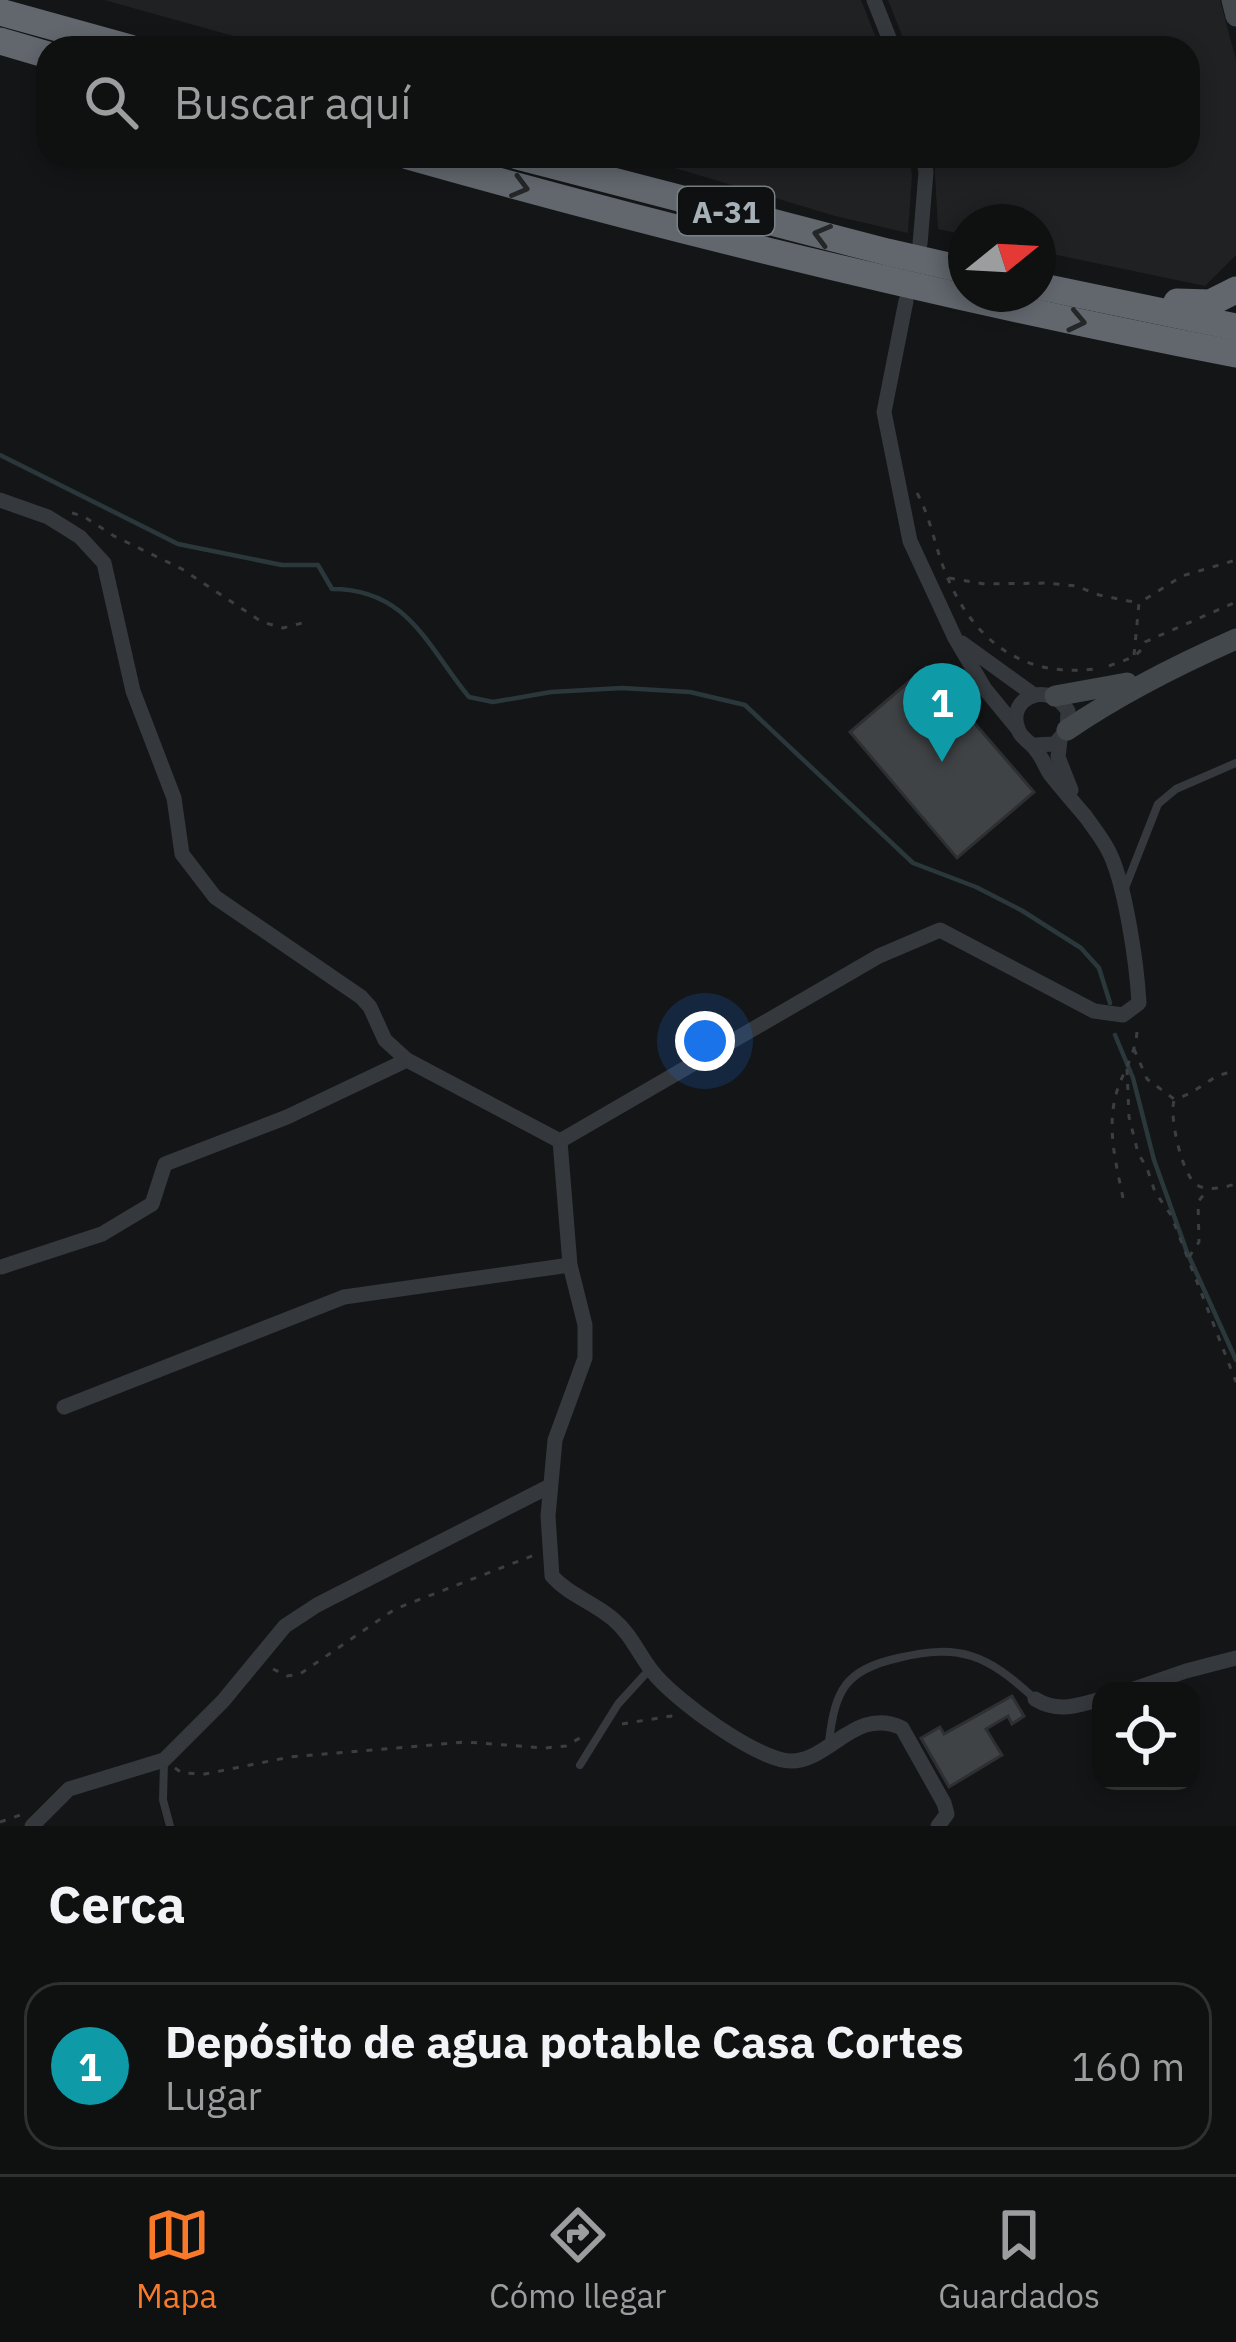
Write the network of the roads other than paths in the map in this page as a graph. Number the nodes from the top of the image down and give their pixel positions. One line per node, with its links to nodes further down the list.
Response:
1 (874, 0): 6 (street)
2 (1232, 0): 4 (street)
3 (0, 12): 5 (highway)
4 (1236, 16)
5 (87, 36)
6 (888, 36)
7 (0, 41): 8 (highway)
8 (36, 52)
9 (450, 168): 19 (highway, A-31, one-way to 19)
10 (563, 168): 13 (highway, A-31, one-way to 10)
11 (925, 168): 12 (street)
12 (920, 244)
13 (948, 266)
14 (1056, 290): 16 (highway)
15 (1236, 290): 16 (highway)
16 (1108, 301): 18 (highway)
17 (906, 302): 21 (street)
18 (1236, 327)
19 (1236, 354)
20 (0, 500): 31 (street)
21 (955, 638): 24 (street); 25 (street)
22 (1236, 639): 23 (street)
23 (1162, 672): 24 (street); 26 (street)
24 (1045, 695): 25 (street); 26 (street)
25 (1017, 728): 27 (street)
26 (1064, 735): 27 (street); 29 (street)
27 (1034, 745): 29 (street)
28 (1236, 763): 30 (lane)
29 (1087, 819): 30 (street)
30 (1122, 895): 32 (street)
31 (407, 1060): 32 (street); 34 (street)
32 (560, 1141): 33 (street)
33 (570, 1265): 35 (street); 36 (street)
34 (1, 1267)
35 (64, 1406)
36 (550, 1486): 38 (street); 43 (street)
37 (1236, 1658): 39 (street)
38 (650, 1669): 42 (street); 44 (lane)
39 (1154, 1682)
40 (1035, 1699): 41 (street); 42 (lane)
41 (1092, 1702)
42 (829, 1744): 47 (street)
43 (164, 1760): 45 (street); 46 (lane)
44 (580, 1765)
45 (32, 1826)
46 (170, 1826)
47 (938, 1826)

